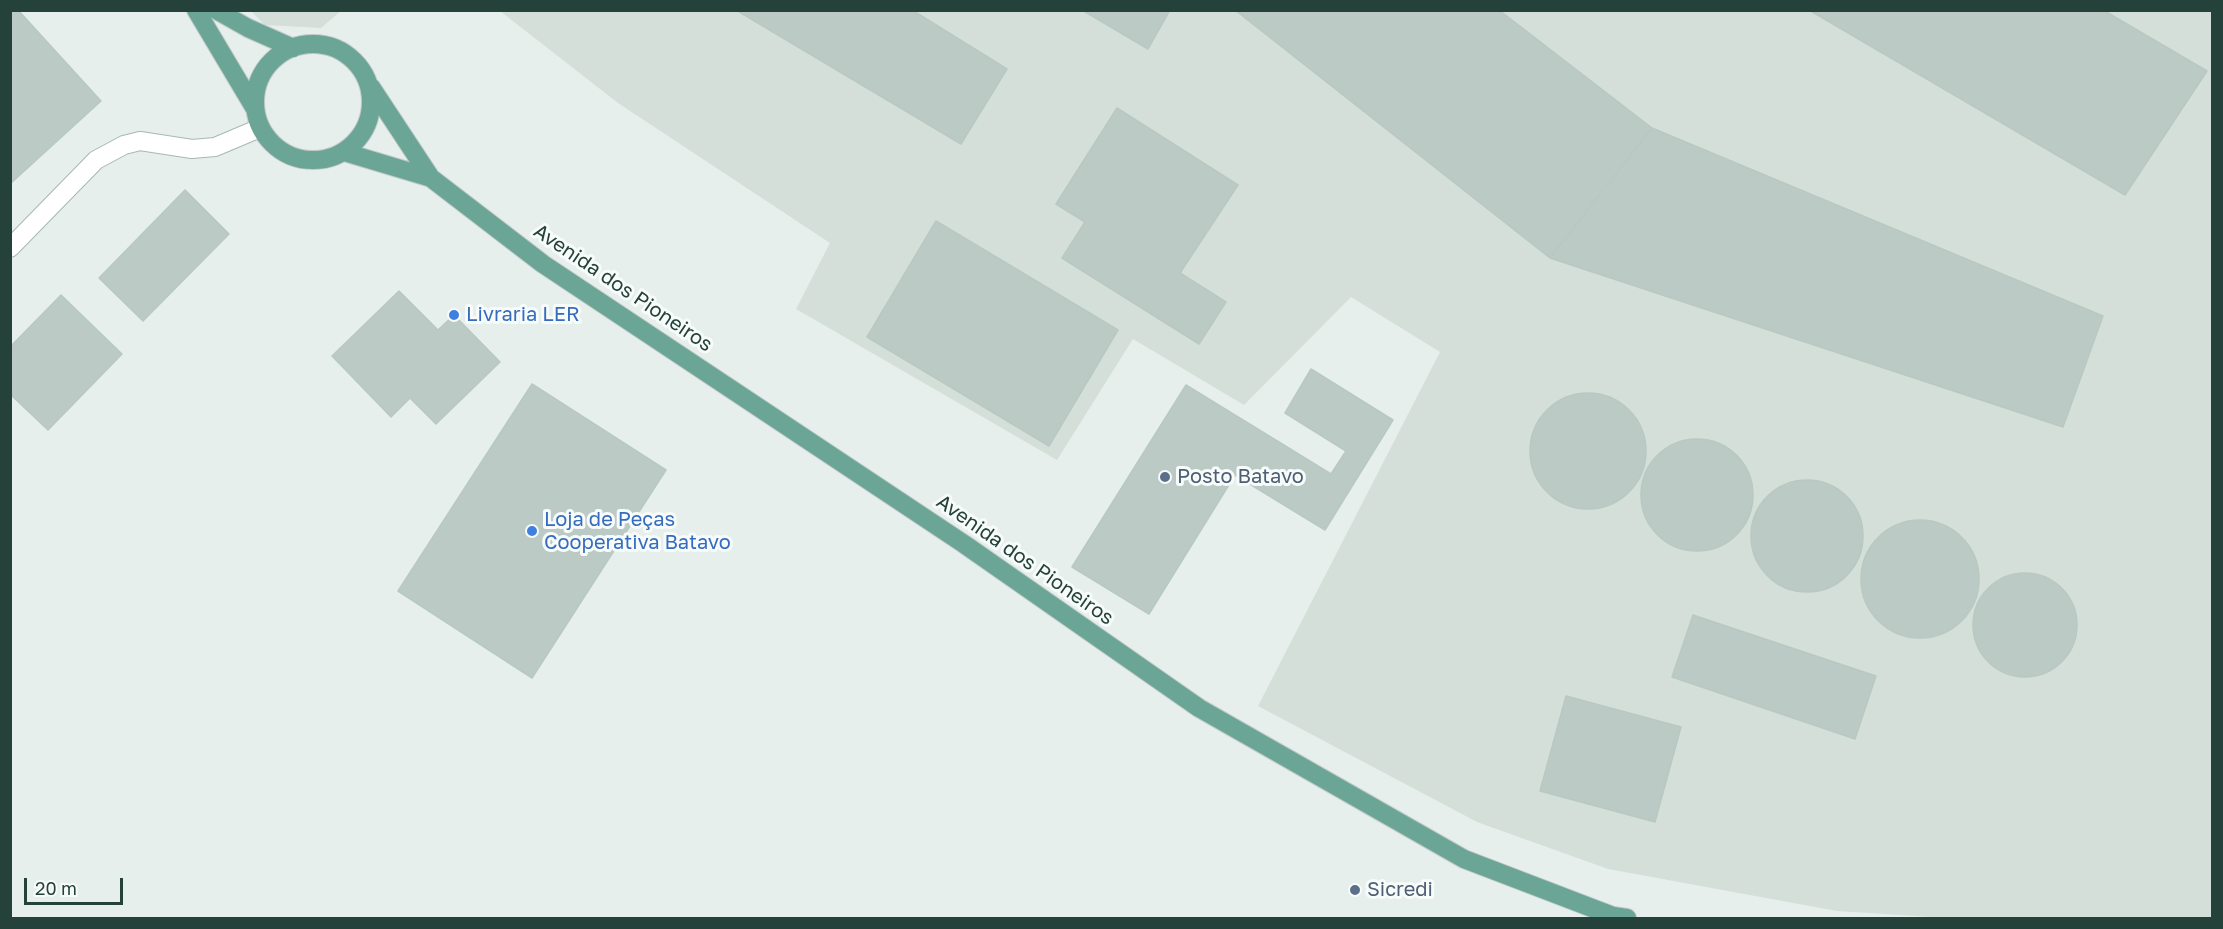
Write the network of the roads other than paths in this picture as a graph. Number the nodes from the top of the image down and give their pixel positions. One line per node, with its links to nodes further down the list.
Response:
1 (196, 10): 5 (main road)
2 (216, 10): 3 (main road)
3 (293, 48): 4 (main road); 5 (main road)
4 (369, 85): 7 (main road); 8 (main road)
5 (255, 109): 6 (main road)
6 (260, 128): 7 (main road); 9 (lane)
7 (344, 152): 8 (main road)
8 (431, 178): 10 (main road, Avenida dos Pioneiros)
9 (10, 248)
10 (1627, 918)

